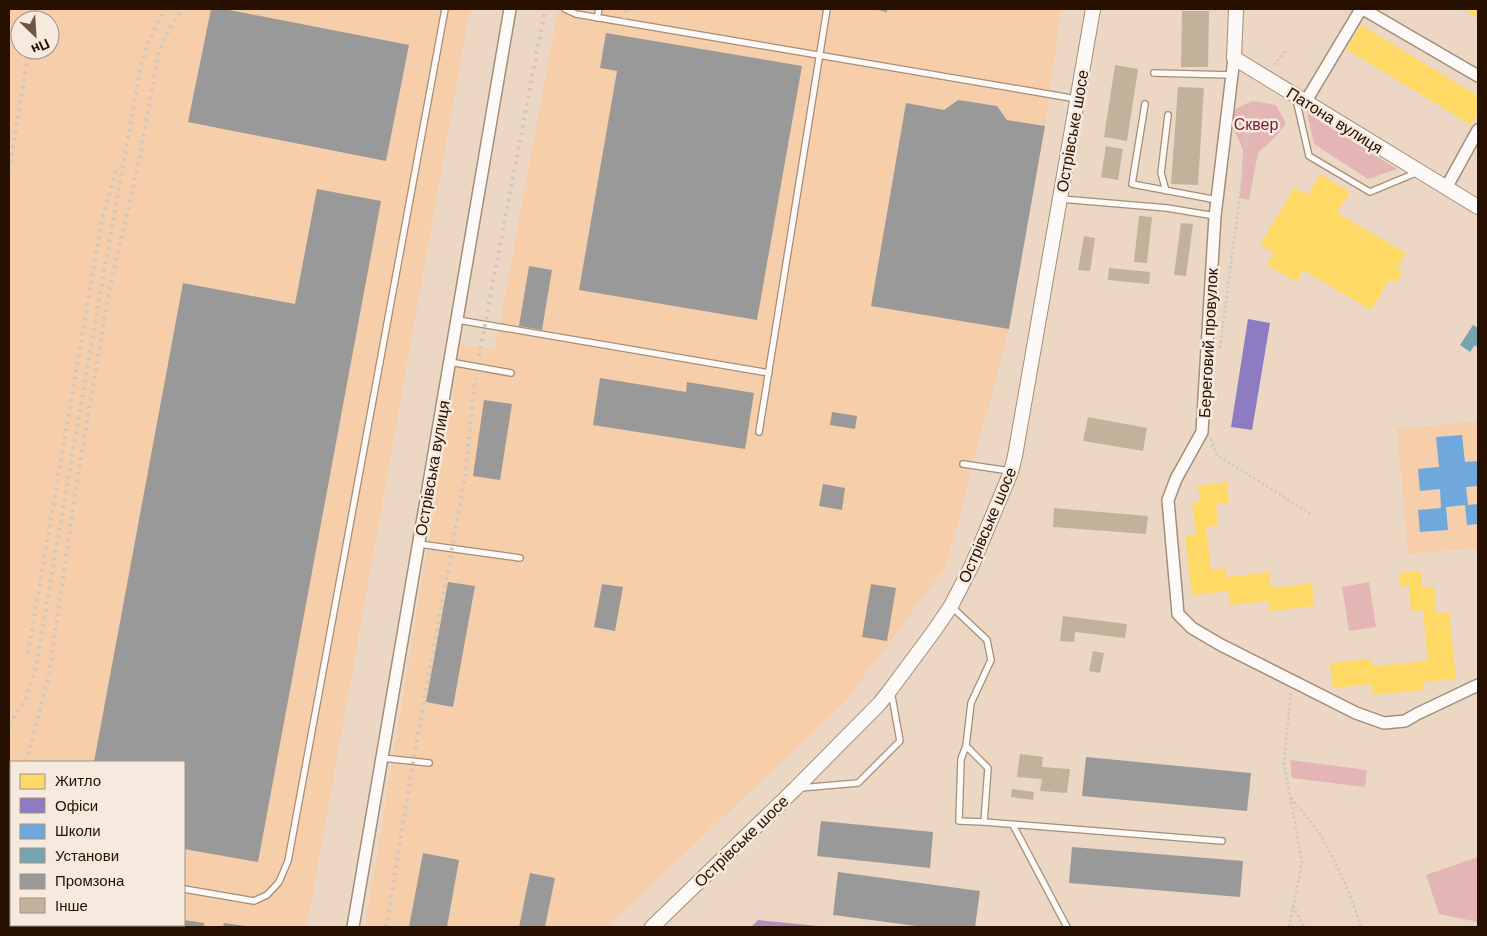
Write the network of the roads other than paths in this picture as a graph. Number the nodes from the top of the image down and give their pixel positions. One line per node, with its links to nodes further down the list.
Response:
1 (445, 9): 46 (lane)
2 (510, 9): 27 (street, Острівська вулиця)
3 (565, 9): 9 (lane)
4 (599, 9): 9 (lane)
5 (827, 9): 10 (lane)
6 (1093, 9): 16 (street, Острівське шосе)
7 (1236, 9): 11 (street)
8 (1362, 9): 14 (street); 15 (street)
9 (597, 18): 10 (lane)
10 (820, 55): 16 (lane); 30 (lane)
11 (1234, 58): 13 (street, Береговий провулок); 15 (street, Патона вулиця)
12 (1154, 73): 13 (lane)
13 (1232, 75): 24 (street, Береговий провулок)
14 (1478, 76)
15 (1300, 98): 20 (street, Патона вулиця); 20 (lane)
16 (1078, 99): 23 (street, Острівське шосе)
17 (1145, 104): 22 (lane)
18 (1168, 116): 22 (lane)
19 (1478, 130): 21 (street)
20 (1419, 172): 21 (street, Патона вулиця)
21 (1446, 188): 25 (street, Патона вулиця)
22 (1166, 191): 24 (lane)
23 (1061, 199): 26 (lane); 33 (street, Острівське шосе)
24 (1217, 200): 26 (street, Береговий провулок)
25 (1478, 207)
26 (1215, 216): 37 (street, Береговий провулок)
27 (458, 320): 28 (street, Острівська вулиця); 30 (lane)
28 (450, 362): 29 (lane); 34 (street, Острівська вулиця)
29 (511, 373)
30 (769, 373): 31 (lane)
31 (760, 432)
32 (963, 464): 33 (lane)
33 (1011, 472): 36 (street, Острівське шосе)
34 (419, 544): 35 (lane); 40 (street, Острівська вулиця)
35 (520, 558)
36 (951, 606): 38 (street, Острівське шосе); 39 (lane)
37 (1478, 685)
38 (891, 689): 42 (street, Острівське шосе); 42 (lane)
39 (966, 746): 43 (lane); 43 (lane)
40 (382, 758): 41 (lane); 47 (street, Острівська вулиця)
41 (428, 763)
42 (796, 788): 48 (street, Острівське шосе)
43 (984, 822): 44 (lane)
44 (1013, 825): 45 (lane); 49 (lane)
45 (1222, 841)
46 (185, 889)
47 (353, 927)
48 (652, 927)
49 (1067, 927)

